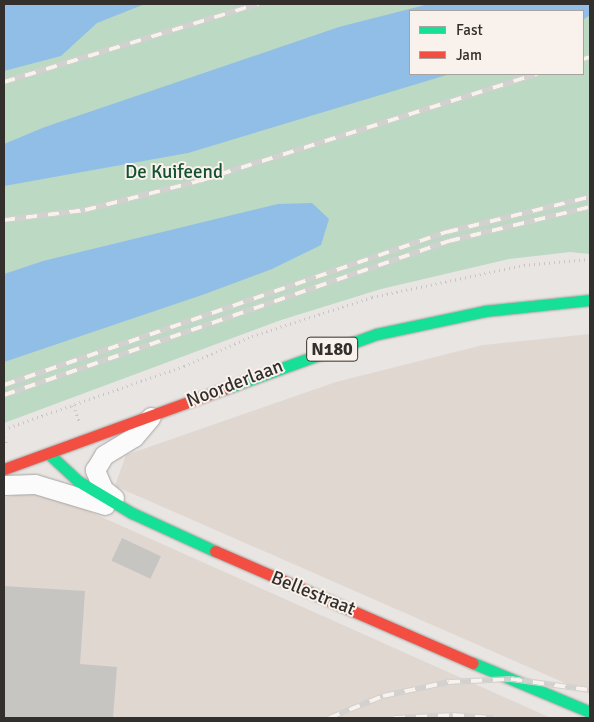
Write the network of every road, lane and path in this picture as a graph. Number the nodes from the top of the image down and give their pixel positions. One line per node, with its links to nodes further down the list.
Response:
1 (590, 259): 4 (path)
2 (590, 300): 3 (main road, Noorderlaan / N180)
3 (152, 416): 5 (main road, Noorderlaan / N180); 8 (street)
4 (4, 428)
5 (49, 454): 6 (main road, Noorderlaan / N180); 8 (main road, Bellestraat)
6 (4, 469)
7 (4, 485): 8 (street)
8 (132, 513): 9 (main road, Bellestraat)
9 (590, 712)

